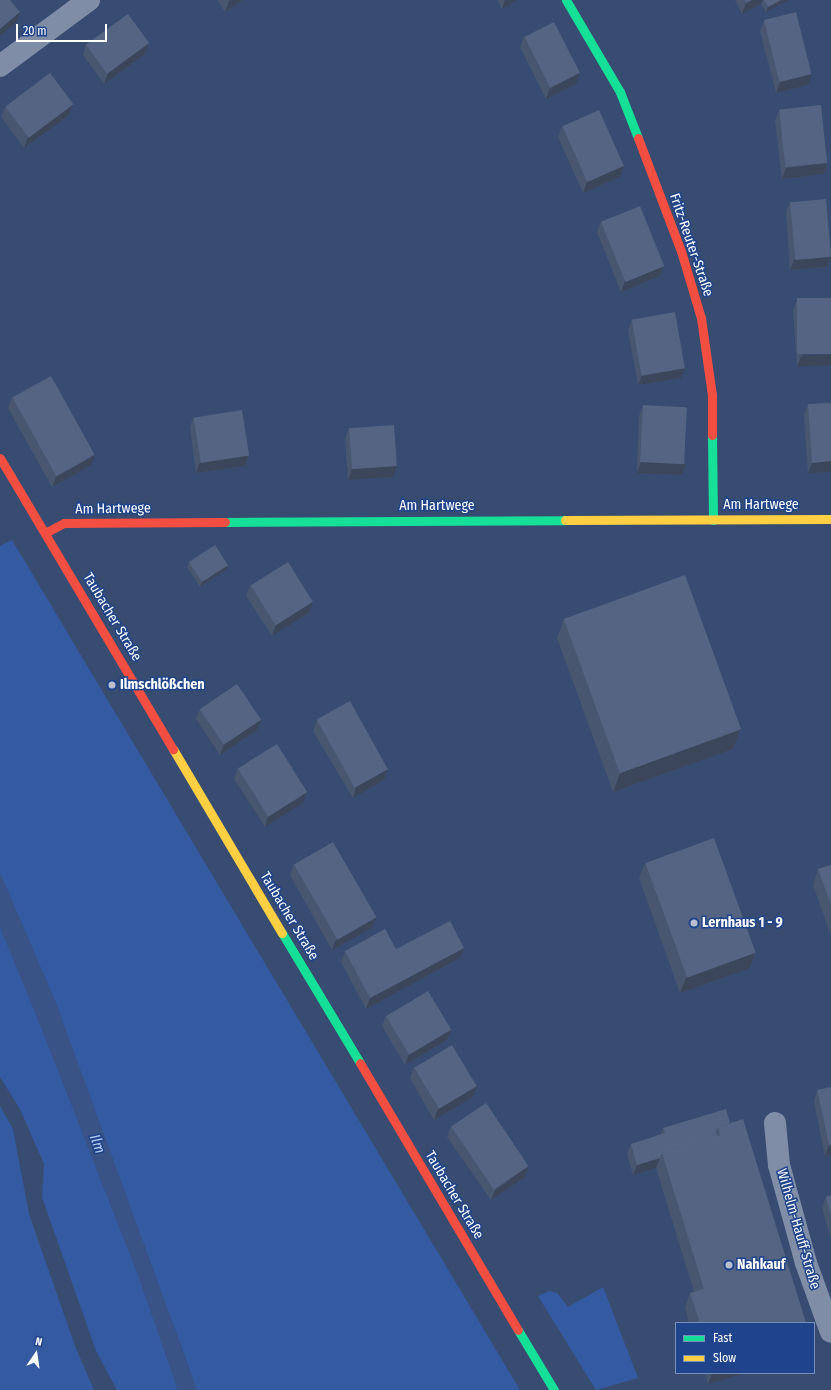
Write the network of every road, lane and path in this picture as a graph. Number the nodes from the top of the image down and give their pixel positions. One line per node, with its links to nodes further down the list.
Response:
1 (89, 0): 3 (street)
2 (566, 0): 6 (street, Fritz-Reuter-Straße)
3 (0, 66)
4 (0, 458): 7 (street, Taubacher Straße)
5 (831, 519): 6 (street, Am Hartwege)
6 (713, 520): 7 (street, Am Hartwege)
7 (45, 533): 10 (street, Taubacher Straße)
8 (775, 1124): 9 (street, Wilhelm-Hauff-Straße)
9 (831, 1332)
10 (554, 1390)

